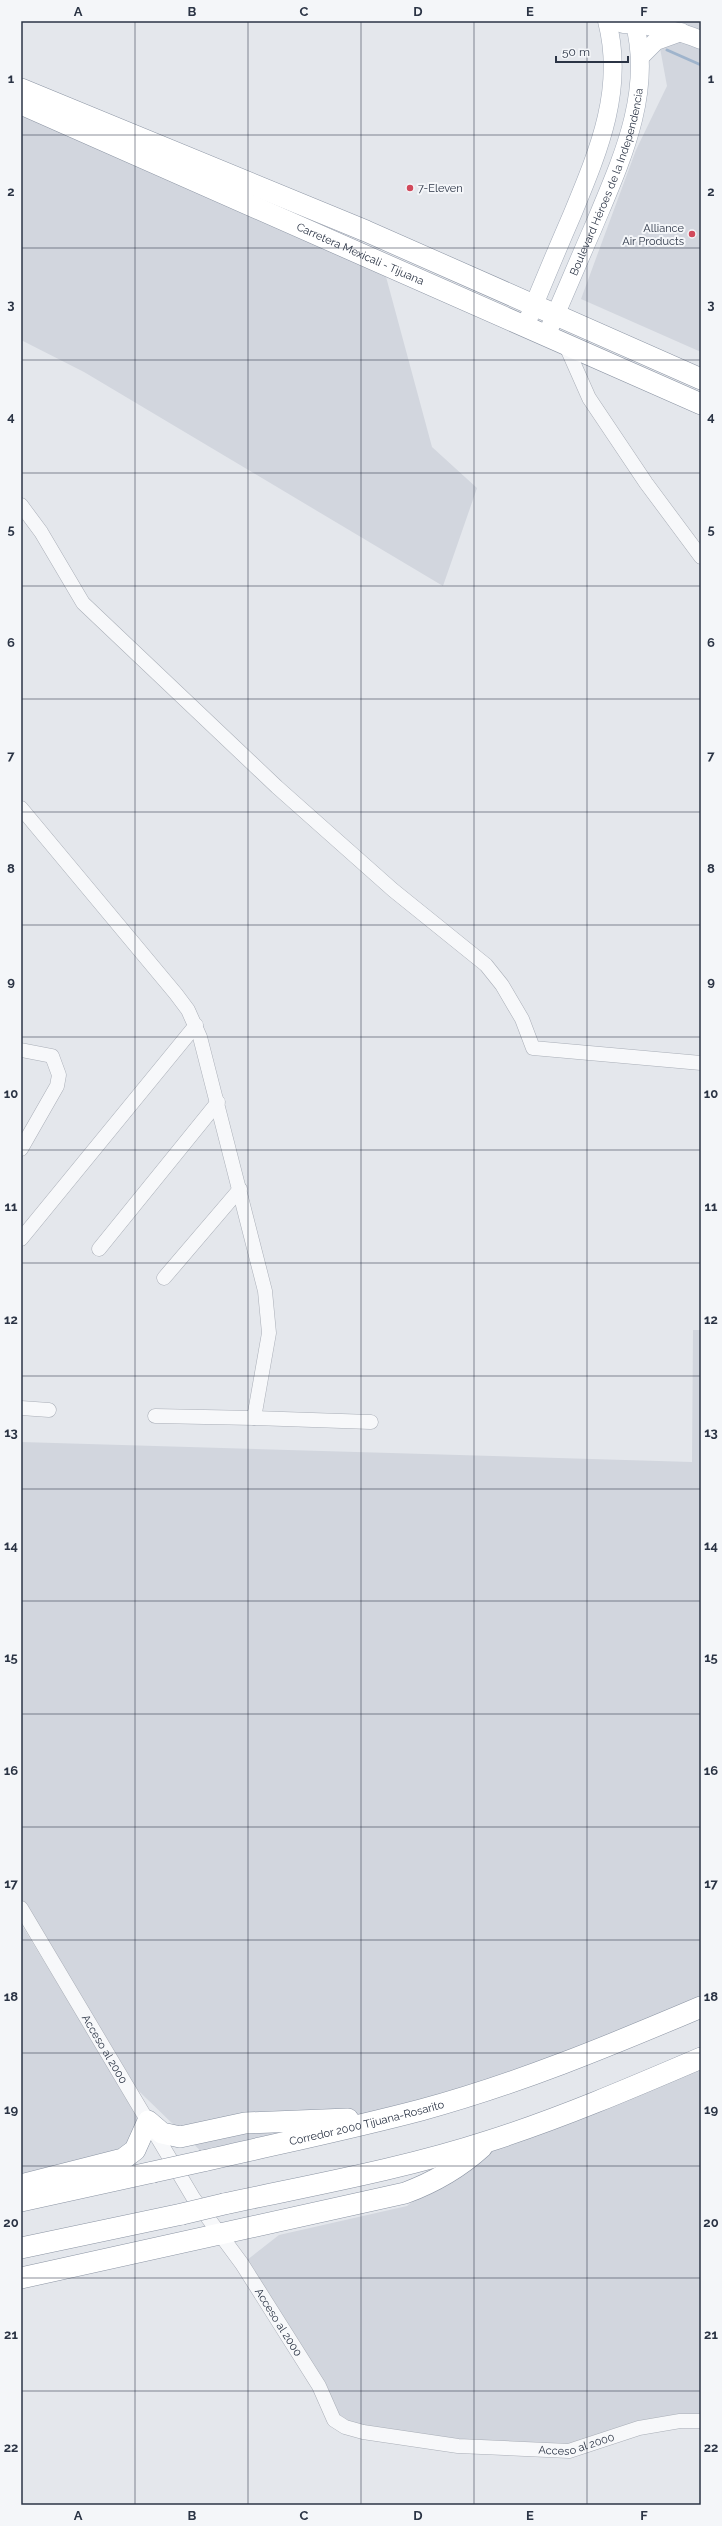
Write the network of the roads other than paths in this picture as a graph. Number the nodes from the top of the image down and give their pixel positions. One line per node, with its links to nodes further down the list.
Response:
1 (608, 23): 2 (main road); 8 (main road, Boulevard Héroes de la Independencia)
2 (634, 23): 3 (main road); 5 (main road, Boulevard Héroes de la Independencia)
3 (682, 32): 4 (main road); 5 (main road)
4 (701, 40)
5 (640, 57): 9 (main road, Boulevard Héroes de la Independencia)
6 (21, 89): 8 (highway, Carretera Mexicali - Tijuana)
7 (21, 104): 10 (highway, Carretera Mexicali - Tijuana)
8 (534, 306): 9 (highway, Carretera Mexicali - Tijuana); 10 (main road, Boulevard Héroes de la Independencia)
9 (555, 316): 11 (main road, Boulevard Héroes de la Independencia); 13 (highway, Carretera Mexicali - Tijuana)
10 (525, 327): 11 (highway, Carretera Mexicali - Tijuana)
11 (546, 336): 12 (highway, Carretera Mexicali - Tijuana)
12 (566, 346): 14 (highway, Carretera Mexicali - Tijuana); 16 (street)
13 (701, 379)
14 (701, 404)
15 (21, 505): 20 (street)
16 (701, 556)
17 (21, 808): 18 (street)
18 (196, 1025): 21 (street); 24 (street)
19 (21, 1050): 22 (street)
20 (701, 1063)
21 (218, 1102): 23 (street); 25 (street)
22 (21, 1149)
23 (240, 1189): 26 (street); 30 (street)
24 (21, 1239)
25 (99, 1249)
26 (164, 1278)
27 (21, 1408): 28 (street)
28 (50, 1410)
29 (155, 1416): 30 (street)
30 (254, 1418): 31 (street)
31 (371, 1422)
32 (21, 1908): 36 (street, Acceso al 2000)
33 (701, 2007): 35 (highway, Corredor 2000 Tijuana-Rosarito)
34 (701, 2058): 37 (highway)
35 (375, 2120): 36 (highway); 39 (highway, Corredor 2000 Tijuana-Rosarito, bridge)
36 (148, 2121): 38 (highway); 40 (street, Acceso al 2000)
37 (488, 2141): 40 (highway); 41 (highway, bridge)
38 (21, 2185)
39 (21, 2201)
40 (217, 2233): 42 (highway); 43 (street, Acceso al 2000)
41 (21, 2248)
42 (21, 2278)
43 (701, 2421)

